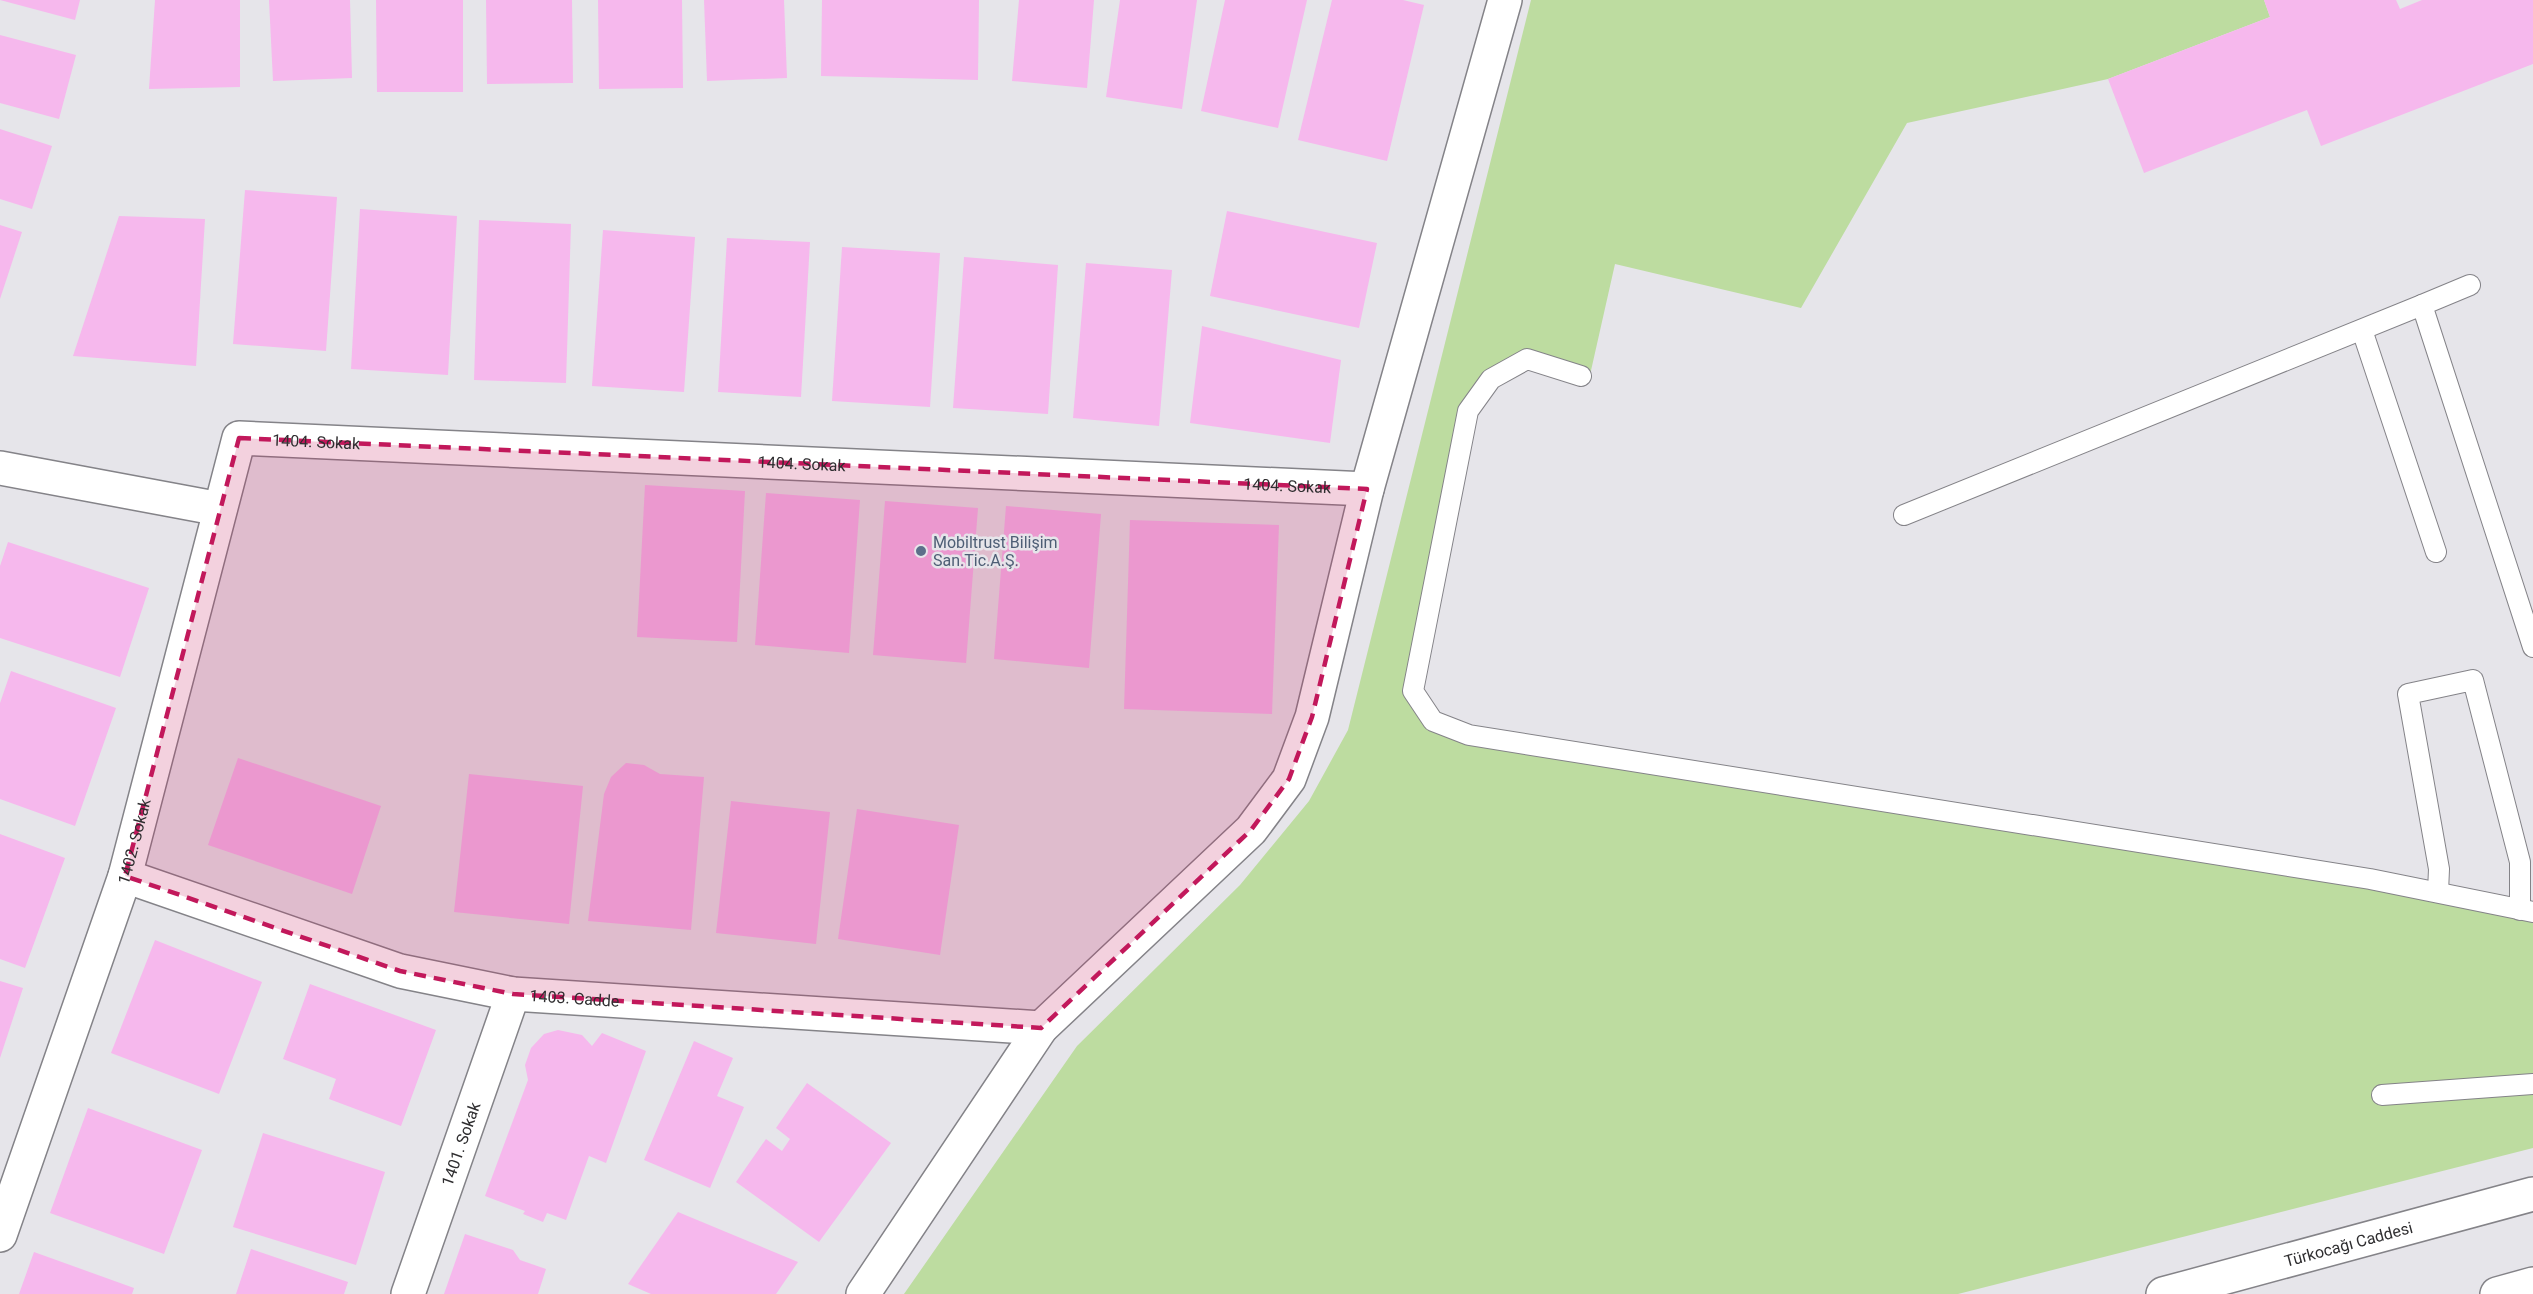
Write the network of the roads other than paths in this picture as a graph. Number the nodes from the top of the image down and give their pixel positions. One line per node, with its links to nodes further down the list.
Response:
1 (1505, 0): 8 (street)
2 (2470, 285): 3 (lane)
3 (2422, 305): 4 (lane); 12 (lane)
4 (2362, 330): 10 (lane); 11 (lane)
5 (1581, 376): 14 (lane)
6 (239, 438): 8 (street, 1404. Sokak); 9 (street, 1402. Sokak)
7 (0, 468): 9 (street)
8 (1367, 489): 17 (street)
9 (220, 509): 13 (street, 1402. Sokak)
10 (1904, 515)
11 (2436, 552)
12 (2533, 647)
13 (125, 876): 16 (street, 1403. Cadde); 21 (street, 1402. Sokak)
14 (2438, 892): 15 (lane); 15 (lane)
15 (2526, 911)
16 (513, 994): 17 (street, 1403. Cadde); 23 (street, 1401. Sokak)
17 (1041, 1028): 24 (street)
18 (2533, 1084): 19 (lane)
19 (2382, 1095)
20 (2533, 1194): 25 (street, Türkocağı Caddesi)
21 (0, 1235)
22 (2533, 1284): 26 (street)
23 (408, 1294)
24 (863, 1294)
25 (2163, 1294)
26 (2497, 1294)

